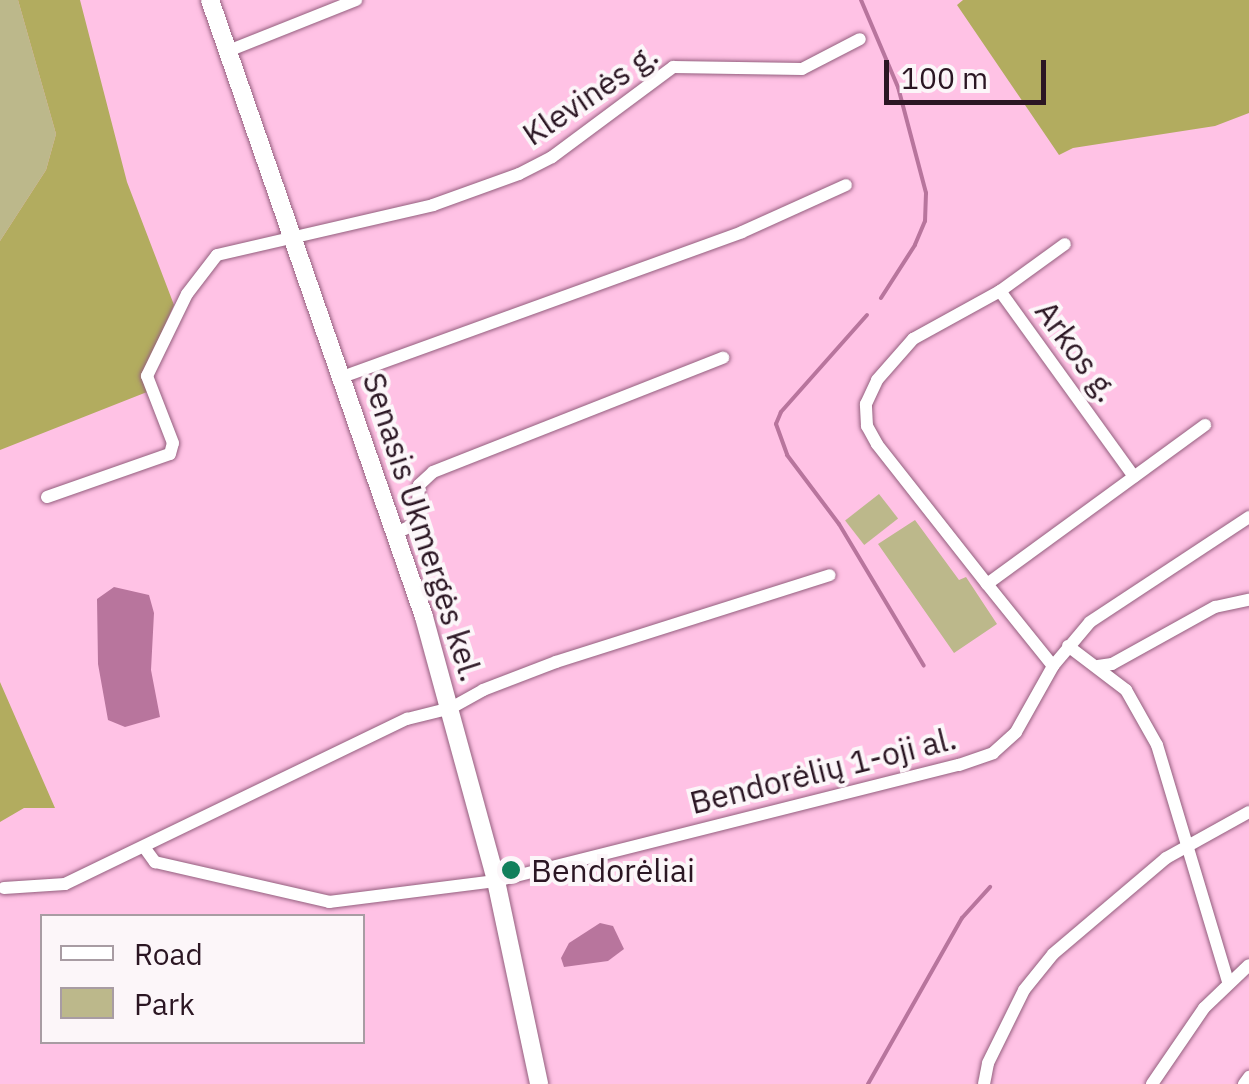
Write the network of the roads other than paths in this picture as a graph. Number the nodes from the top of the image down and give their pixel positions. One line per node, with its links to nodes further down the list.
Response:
1 (210, 0): 4 (main road, Senasis Ukmergės kel.)
2 (356, 0): 4 (street)
3 (860, 38): 6 (street, Klevinės g.)
4 (228, 50): 6 (main road, Senasis Ukmergės kel.)
5 (846, 185): 10 (street)
6 (294, 240): 10 (main road, Senasis Ukmergės kel.); 13 (street, Klevinės g.)
7 (1065, 244): 8 (street)
8 (1000, 291): 12 (street, Arkos g.); 17 (street, Arkos g.)
9 (723, 358): 15 (street)
10 (342, 377): 15 (main road, Senasis Ukmergės kel.)
11 (1206, 425): 12 (street)
12 (1134, 477): 17 (street)
13 (47, 496)
14 (1249, 517): 19 (street, Bendorėlių 1-oji al.)
15 (396, 533): 22 (main road, Senasis Ukmergės kel.)
16 (830, 575): 22 (street)
17 (987, 584): 20 (street, Arkos g.)
18 (1249, 600): 21 (street)
19 (1068, 646): 20 (street, Bendorėlių 1-oji al.); 21 (street)
20 (1053, 666): 26 (street, Bendorėlių 1-oji al.)
21 (1098, 666): 24 (street)
22 (451, 708): 25 (street); 26 (main road, Senasis Ukmergės kel.)
23 (1249, 812): 24 (street)
24 (1186, 845): 29 (street); 32 (street)
25 (144, 847): 26 (street, Bendorėlių 1-oji al.); 27 (street)
26 (496, 881): 31 (main road, Senasis Ukmergės kel.)
27 (4, 888)
28 (1249, 965): 29 (street)
29 (1228, 982): 33 (street)
30 (1249, 1078): 34 (street)
31 (539, 1084)
32 (984, 1084)
33 (1152, 1084)
34 (1244, 1084)

